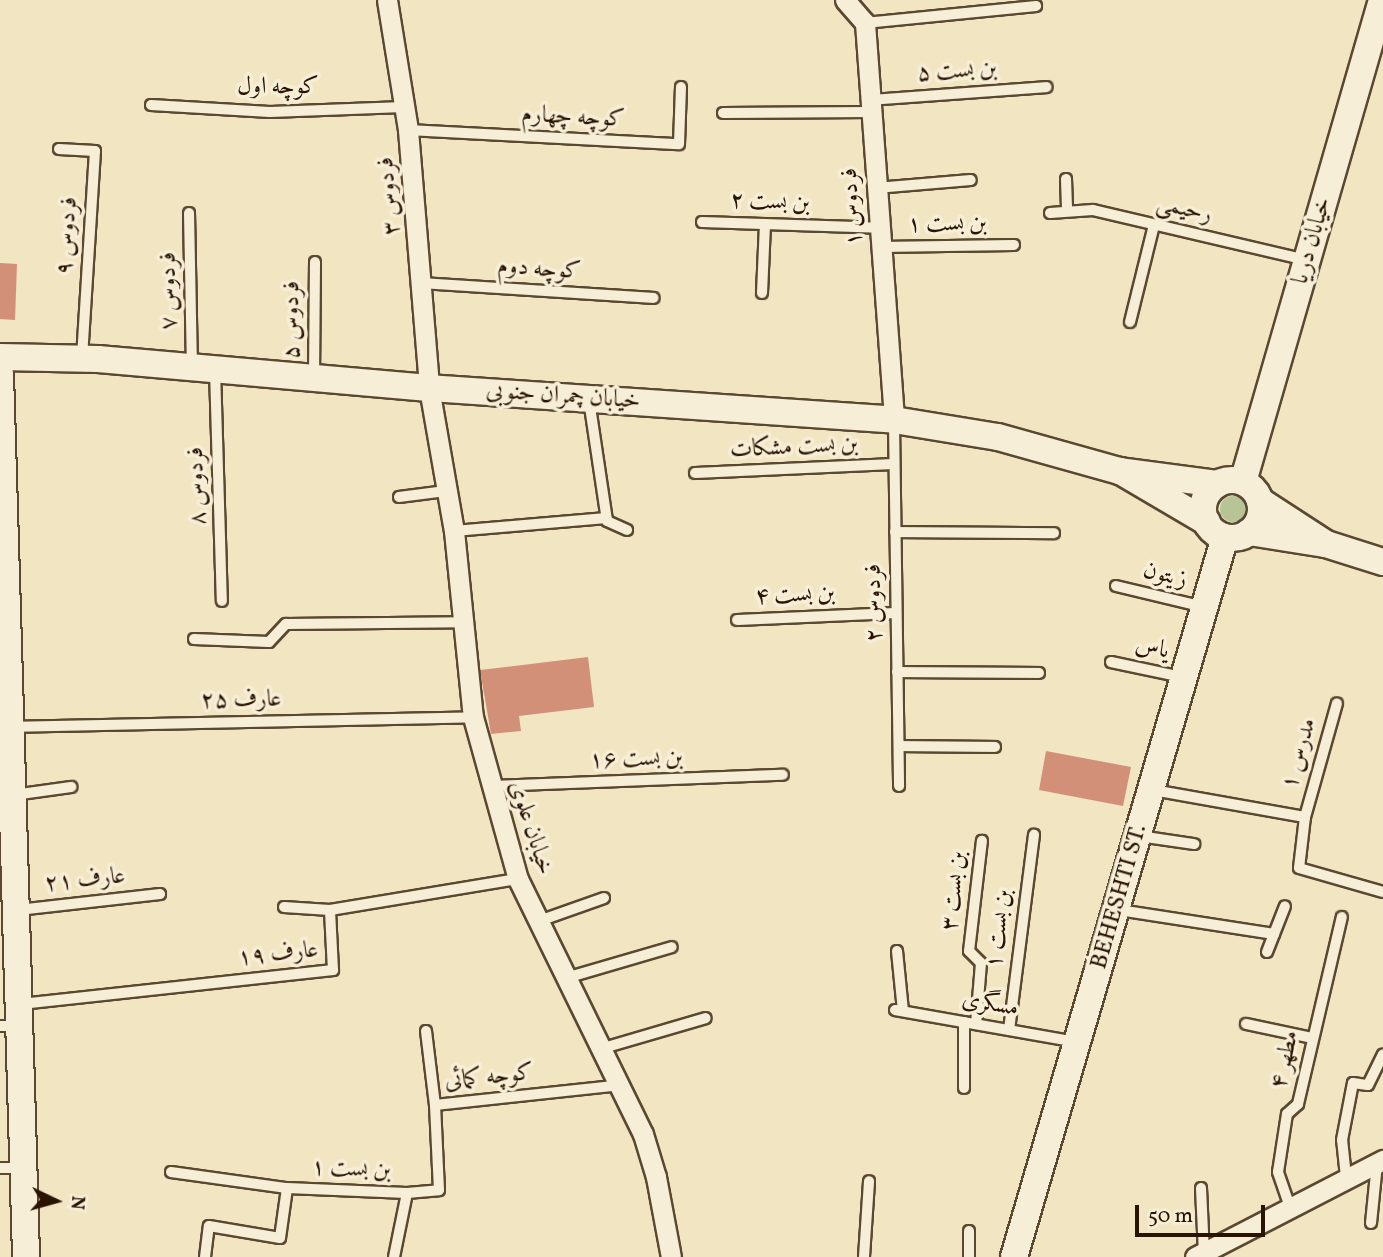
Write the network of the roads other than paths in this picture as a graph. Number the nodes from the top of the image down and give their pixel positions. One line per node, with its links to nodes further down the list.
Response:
1 (385, 0): 10 (street, فردوس ۳)
2 (845, 0): 5 (street)
3 (1382, 0): 25 (main road, خیابان دریا)
4 (1036, 6): 5 (lane)
5 (865, 23): 9 (street, فردوس ۱)
6 (681, 87): 12 (lane, کوچه چهارم)
7 (1047, 87): 9 (lane, بن بست ۵)
8 (151, 105): 10 (lane, کوچه اول)
9 (871, 106): 11 (lane); 16 (street, فردوس ۱)
10 (404, 107): 12 (street, فردوس ۳)
11 (723, 113)
12 (408, 130): 27 (street, فردوس ۳)
13 (59, 149): 32 (lane, فردوس ۹)
14 (1066, 179): 17 (lane)
15 (971, 180): 16 (lane)
16 (876, 188): 23 (street, فردوس ۱)
17 (1067, 211): 18 (lane, رحیمی); 22 (lane, رحیمی)
18 (1050, 212)
19 (189, 213): 33 (lane, فردوس ۷)
20 (702, 222): 21 (lane, بن بست ۲)
21 (765, 224): 23 (lane, بن بست ۲); 28 (lane)
22 (1154, 225): 25 (lane, رحیمی); 30 (lane)
23 (880, 238): 24 (lane, بن بست ۱); 38 (street, فردوس ۱)
24 (1014, 245)
25 (1307, 260): 45 (main road, خیابان دریا)
26 (315, 262): 35 (lane, فردوس ۵)
27 (422, 283): 29 (lane, کوچه دوم); 36 (street, فردوس ۳)
28 (762, 293)
29 (654, 298)
30 (1130, 323)
31 (0, 357): 32 (main road, خیابان چمران جنوبی)
32 (82, 359): 33 (main road, خیابان چمران جنوبی)
33 (204, 368): 35 (main road, خیابان چمران جنوبی); 57 (lane, فردوس ۸)
34 (0, 374): 39 (main road)
35 (314, 379): 36 (main road, خیابان چمران جنوبی)
36 (429, 388): 37 (main road, خیابان چمران جنوبی); 44 (street, خیابان علوی)
37 (589, 400): 38 (main road, خیابان چمران جنوبی); 47 (lane)
38 (894, 420): 40 (lane, فردوس ۲); 41 (main road, خیابان چمران جنوبی)
39 (1, 463): 53 (main road)
40 (894, 464): 42 (lane, بن بست مشکات); 51 (lane, فردوس ۲)
41 (1120, 471): 43 (main road, خیابان چمران جنوبی); 49 (main road, خیابان چمران جنوبی)
42 (695, 473)
43 (1217, 484): 45 (main road, خیابان چمران جنوبی); 49 (main road)
44 (446, 491): 46 (lane); 50 (street, خیابان علوی)
45 (1252, 491): 49 (main road, خیابان دریا); 54 (main road)
46 (399, 497)
47 (606, 518): 48 (lane); 50 (lane)
48 (627, 530)
49 (1227, 530): 54 (main road); 58 (main road, BEHESHTI ST.)
50 (454, 531): 61 (street, خیابان علوی)
51 (895, 532): 52 (lane); 59 (lane, فردوس ۲)
52 (1054, 533)
53 (2, 544): 62 (main road)
54 (1326, 544): 55 (main road)
55 (1383, 562)
56 (1116, 586): 58 (lane, زیتون)
57 (222, 601)
58 (1204, 608): 67 (main road, BEHESHTI ST.)
59 (896, 612): 60 (lane, بن بست ۴); 65 (lane, فردوس ۲)
60 (737, 620)
61 (463, 622): 63 (lane); 69 (street, خیابان علوی)
62 (4, 630): 70 (main road)
63 (194, 639)
64 (1111, 662): 67 (lane, یاس)
65 (897, 672): 66 (lane); 71 (lane, فردوس ۲)
66 (1039, 673)
67 (1184, 677): 77 (main road, BEHESHTI ST.)
68 (1336, 703): 79 (lane, مدرس ۱)
69 (472, 717): 70 (lane, عارف ۲۵); 74 (street, خیابان علوی)
70 (5, 727): 78 (main road)
71 (899, 746): 72 (lane); 75 (lane, فردوس ۲)
72 (995, 747)
73 (783, 775): 74 (lane, بن بست ۱۶)
74 (490, 786): 84 (street, خیابان علوی)
75 (899, 786)
76 (71, 787): 78 (lane)
77 (1151, 789): 79 (lane); 81 (main road, BEHESHTI ST.)
78 (12, 795): 91 (main road)
79 (1305, 817): 85 (lane, مدرس ۱)
80 (1034, 835): 105 (lane, بن بست ۱)
81 (1137, 836): 83 (lane); 90 (main road, BEHESHTI ST.)
82 (982, 841): 103 (lane, بن بست ۳)
83 (1194, 844)
84 (518, 879): 92 (lane, عارف ۱۹); 94 (street, خیابان علوی)
85 (1383, 892)
86 (160, 894): 91 (lane, عارف ۲۱)
87 (604, 898): 94 (lane)
88 (1285, 906): 95 (lane)
89 (284, 907): 92 (lane)
90 (1116, 909): 95 (lane); 108 (main road, BEHESHTI ST.)
91 (16, 910): 101 (main road)
92 (330, 910): 101 (lane, عارف ۱۹)
93 (1342, 917): 107 (lane, مطهر ۴)
94 (539, 921): 99 (street, خیابان علوی)
95 (1274, 934): 98 (lane)
96 (672, 947): 99 (lane)
97 (897, 951): 102 (lane, مسگری)
98 (1267, 952)
99 (566, 978): 109 (street, خیابان علوی)
100 (706, 1018): 109 (lane)
101 (13, 1019): 115 (main road)
102 (964, 1022): 103 (lane, مسگری); 112 (lane)
103 (976, 1024): 105 (lane, مسگری)
104 (1246, 1024): 107 (lane)
105 (1009, 1030): 108 (lane, مسگری)
106 (426, 1031): 113 (lane, کوچه کمائی)
107 (1312, 1038): 122 (lane, مطهر ۴)
108 (1077, 1042): 132 (main road, BEHESHTI ST.)
109 (600, 1049): 111 (street, خیابان علوی)
110 (1383, 1054): 117 (lane)
111 (621, 1085): 113 (lane, کوچه کمائی); 129 (street, خیابان علوی)
112 (964, 1088)
113 (435, 1105): 121 (lane, بن بست ۱)
114 (1380, 1161): 117 (street); 123 (lane)
115 (12, 1168): 126 (main road)
116 (171, 1172): 119 (lane)
117 (1346, 1177): 122 (street)
118 (869, 1181): 130 (lane)
119 (287, 1188): 121 (lane, بن بست ۱); 127 (lane, بن بست ۱)
120 (1200, 1188): 125 (lane)
121 (407, 1193): 128 (lane)
122 (1290, 1207): 125 (street)
123 (1371, 1223)
124 (969, 1231): 131 (lane)
125 (1201, 1256)
126 (26, 1257)
127 (205, 1257)
128 (394, 1257)
129 (671, 1257)
130 (863, 1257)
131 (969, 1257)
132 (1014, 1257)

